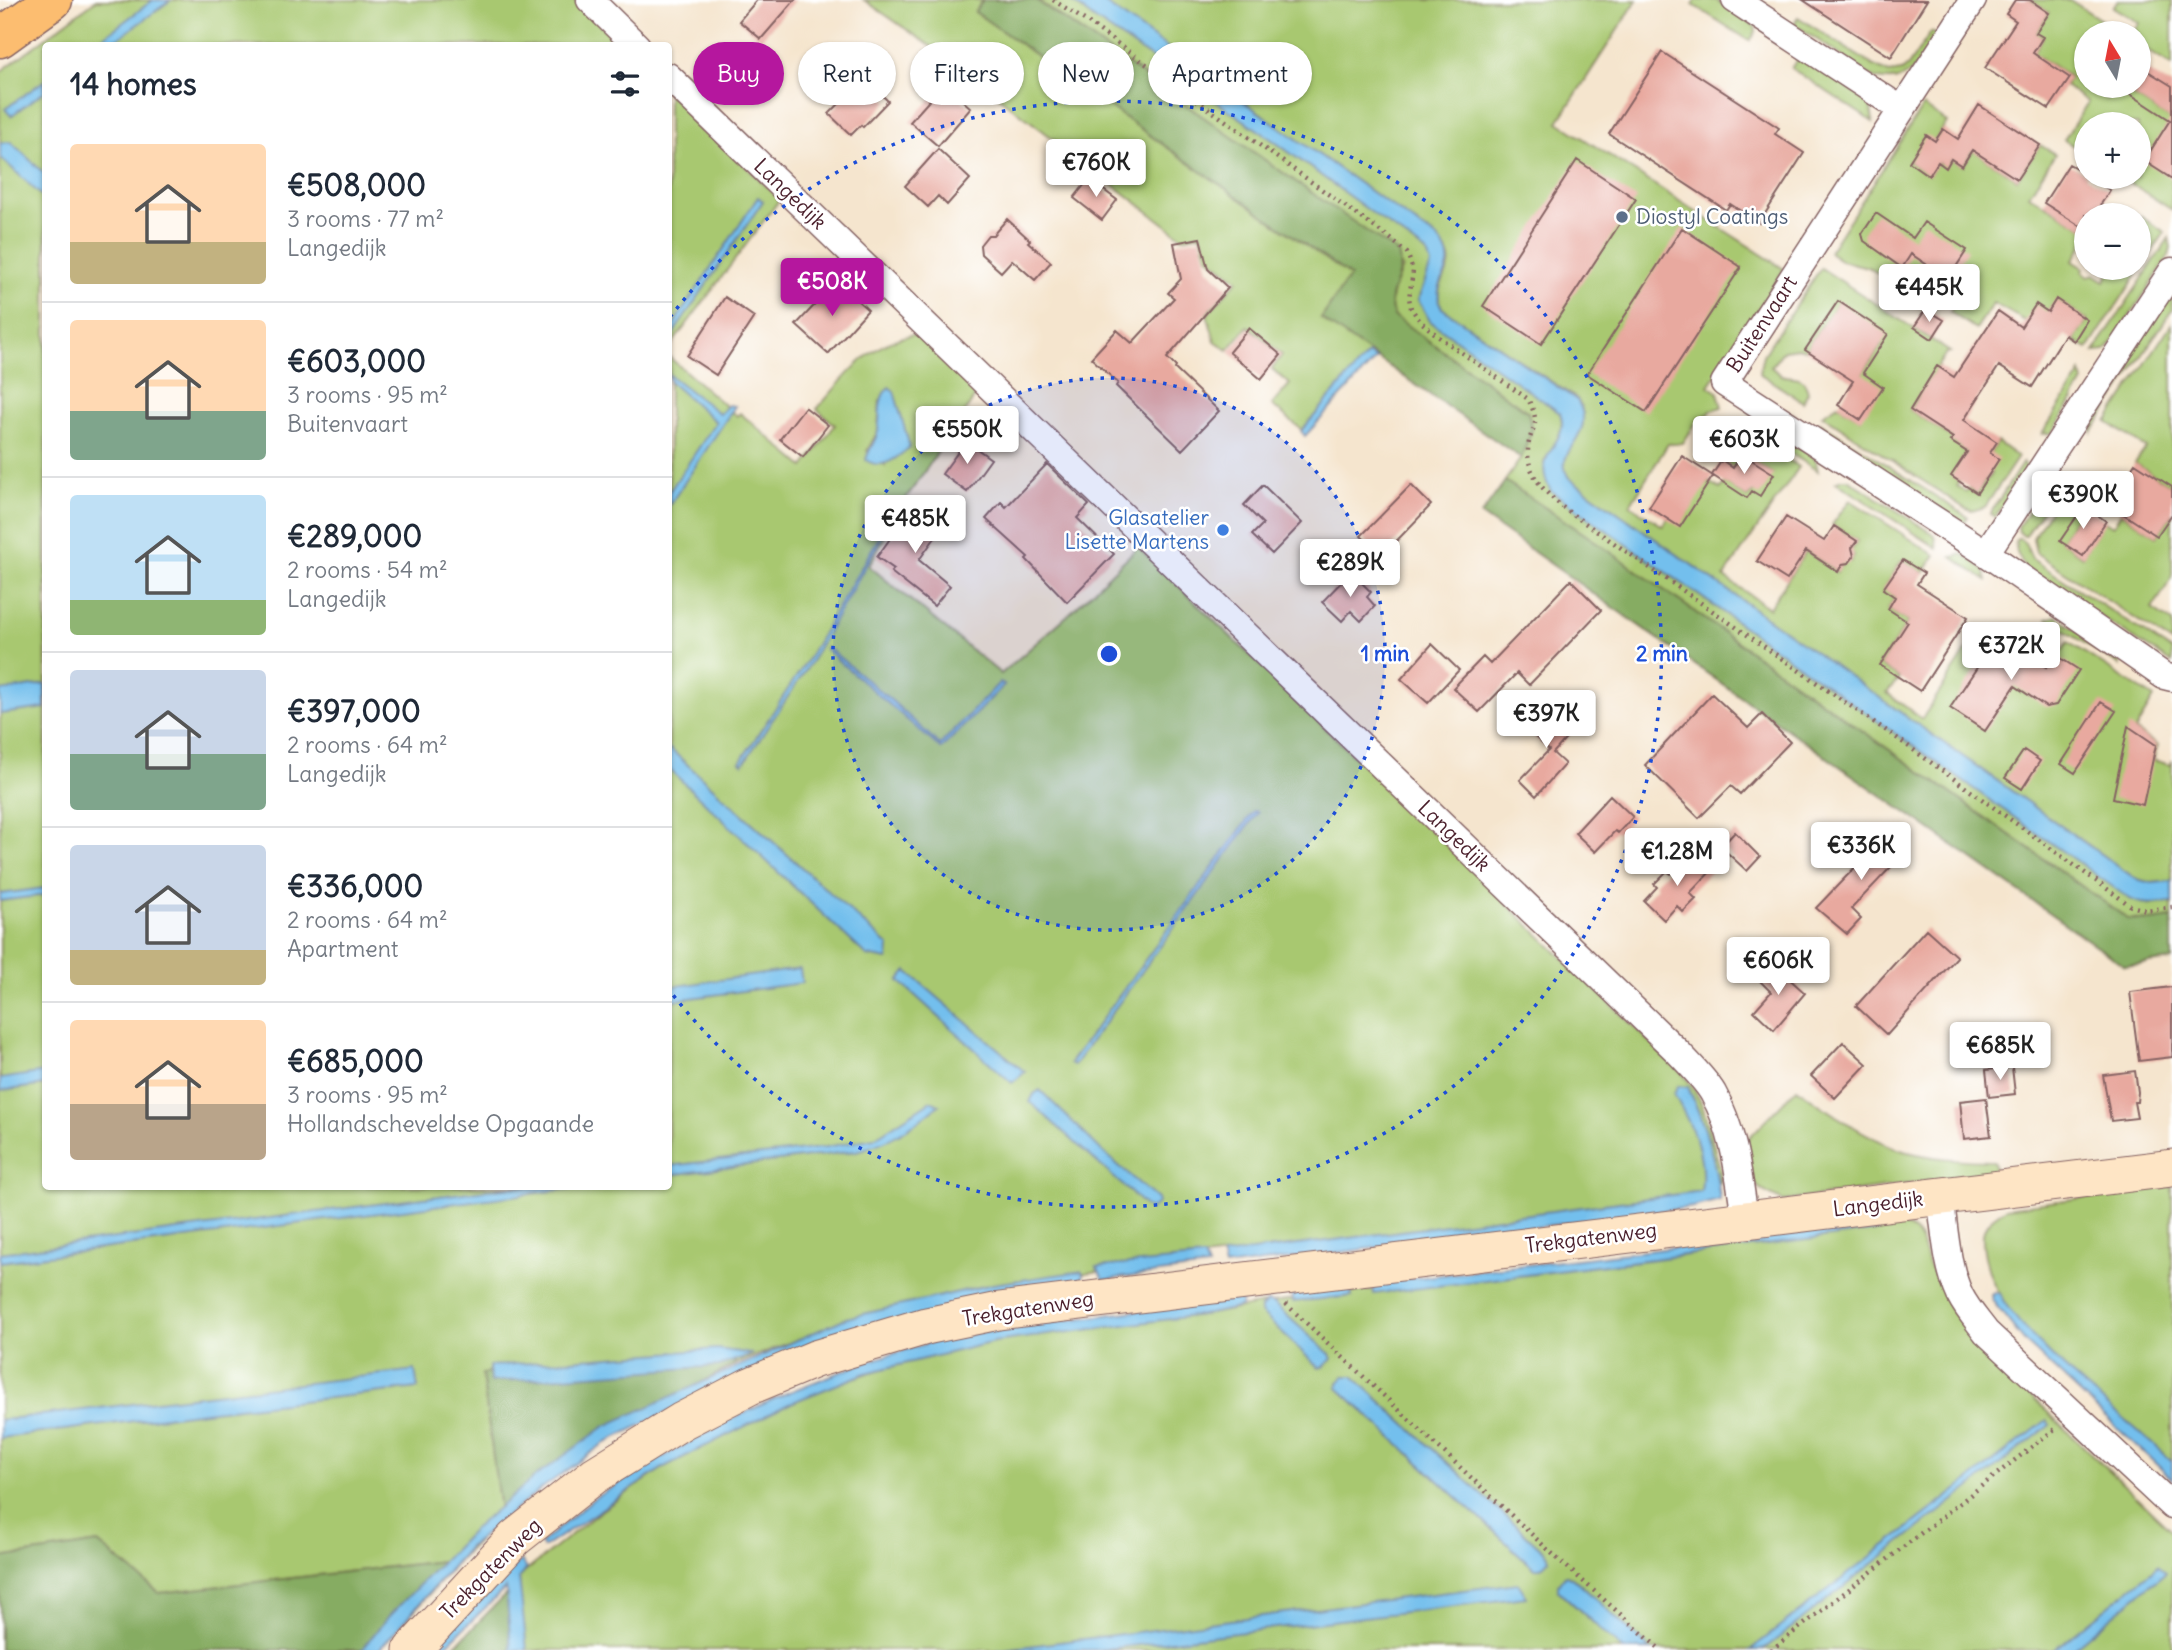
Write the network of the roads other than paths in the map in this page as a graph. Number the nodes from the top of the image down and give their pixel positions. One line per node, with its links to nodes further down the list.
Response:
1 (53, 0): 5 (highway)
2 (590, 0): 6 (street)
3 (1735, 0): 8 (street)
4 (1973, 0): 8 (street, Buitenvaart)
5 (0, 38)
6 (633, 42)
7 (672, 80): 14 (street, Langedijk)
8 (1901, 109): 10 (street, Buitenvaart)
9 (2172, 271): 10 (street)
10 (1986, 553): 11 (street, Buitenvaart)
11 (2172, 678)
12 (2172, 1168): 13 (street)
13 (1940, 1196): 14 (street, Langedijk); 15 (street, Langedijk)
14 (1745, 1219): 16 (street, Trekgatenweg)
15 (2172, 1507)
16 (412, 1650)

